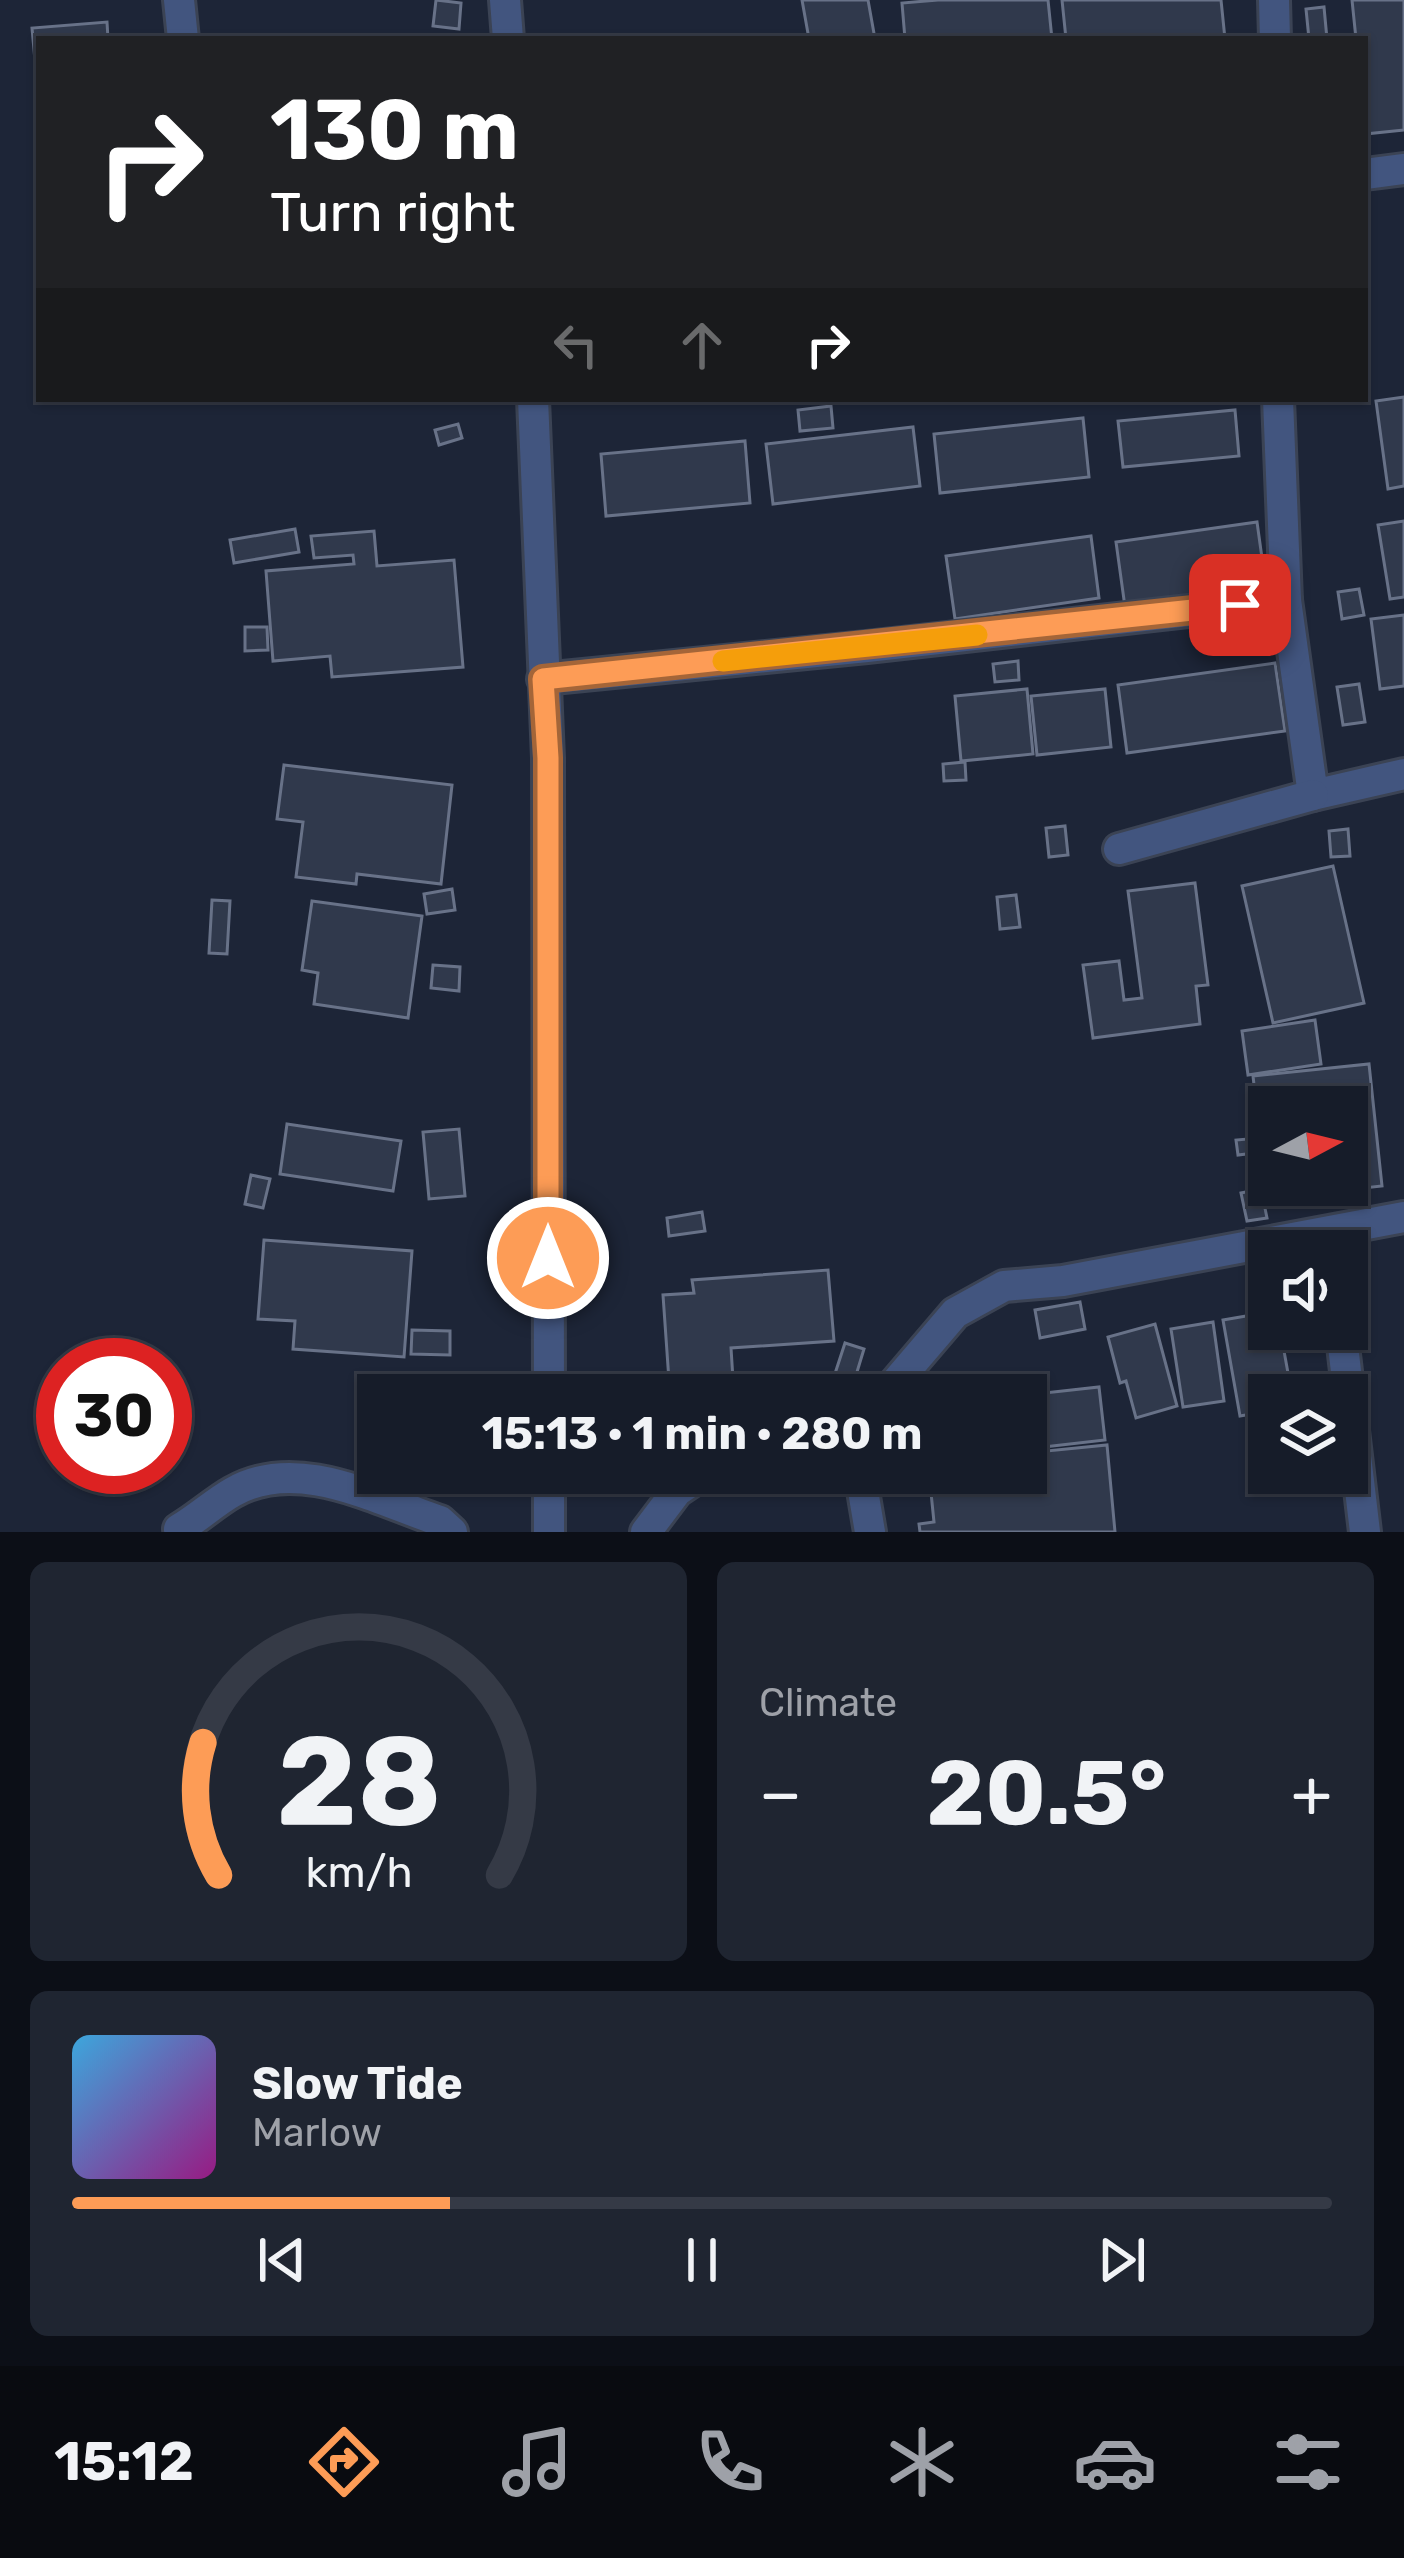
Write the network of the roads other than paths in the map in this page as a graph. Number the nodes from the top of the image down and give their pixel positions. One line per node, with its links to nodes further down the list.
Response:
1 (179, 0): 4 (street)
2 (506, 0): 5 (street)
3 (1274, 0): 6 (street)
4 (182, 36)
5 (508, 36)
6 (1276, 36)
7 (1404, 169): 8 (street)
8 (1368, 174)
9 (541, 402): 12 (street)
10 (1278, 402): 11 (street)
11 (1286, 600): 12 (street); 14 (street)
12 (543, 679): 20 (street)
13 (1404, 774): 14 (street)
14 (1312, 795): 15 (street)
15 (1119, 849)
16 (1404, 1217): 17 (street)
17 (1364, 1230)
18 (1248, 1253): 21 (street)
19 (1344, 1350): 30 (street)
20 (549, 1374)
21 (903, 1374)
22 (549, 1494): 27 (street)
23 (675, 1494): 28 (street)
24 (864, 1494): 29 (street)
25 (179, 1529): 26 (street)
26 (452, 1532)
27 (549, 1532)
28 (646, 1532)
29 (870, 1532)
30 (1365, 1532)

